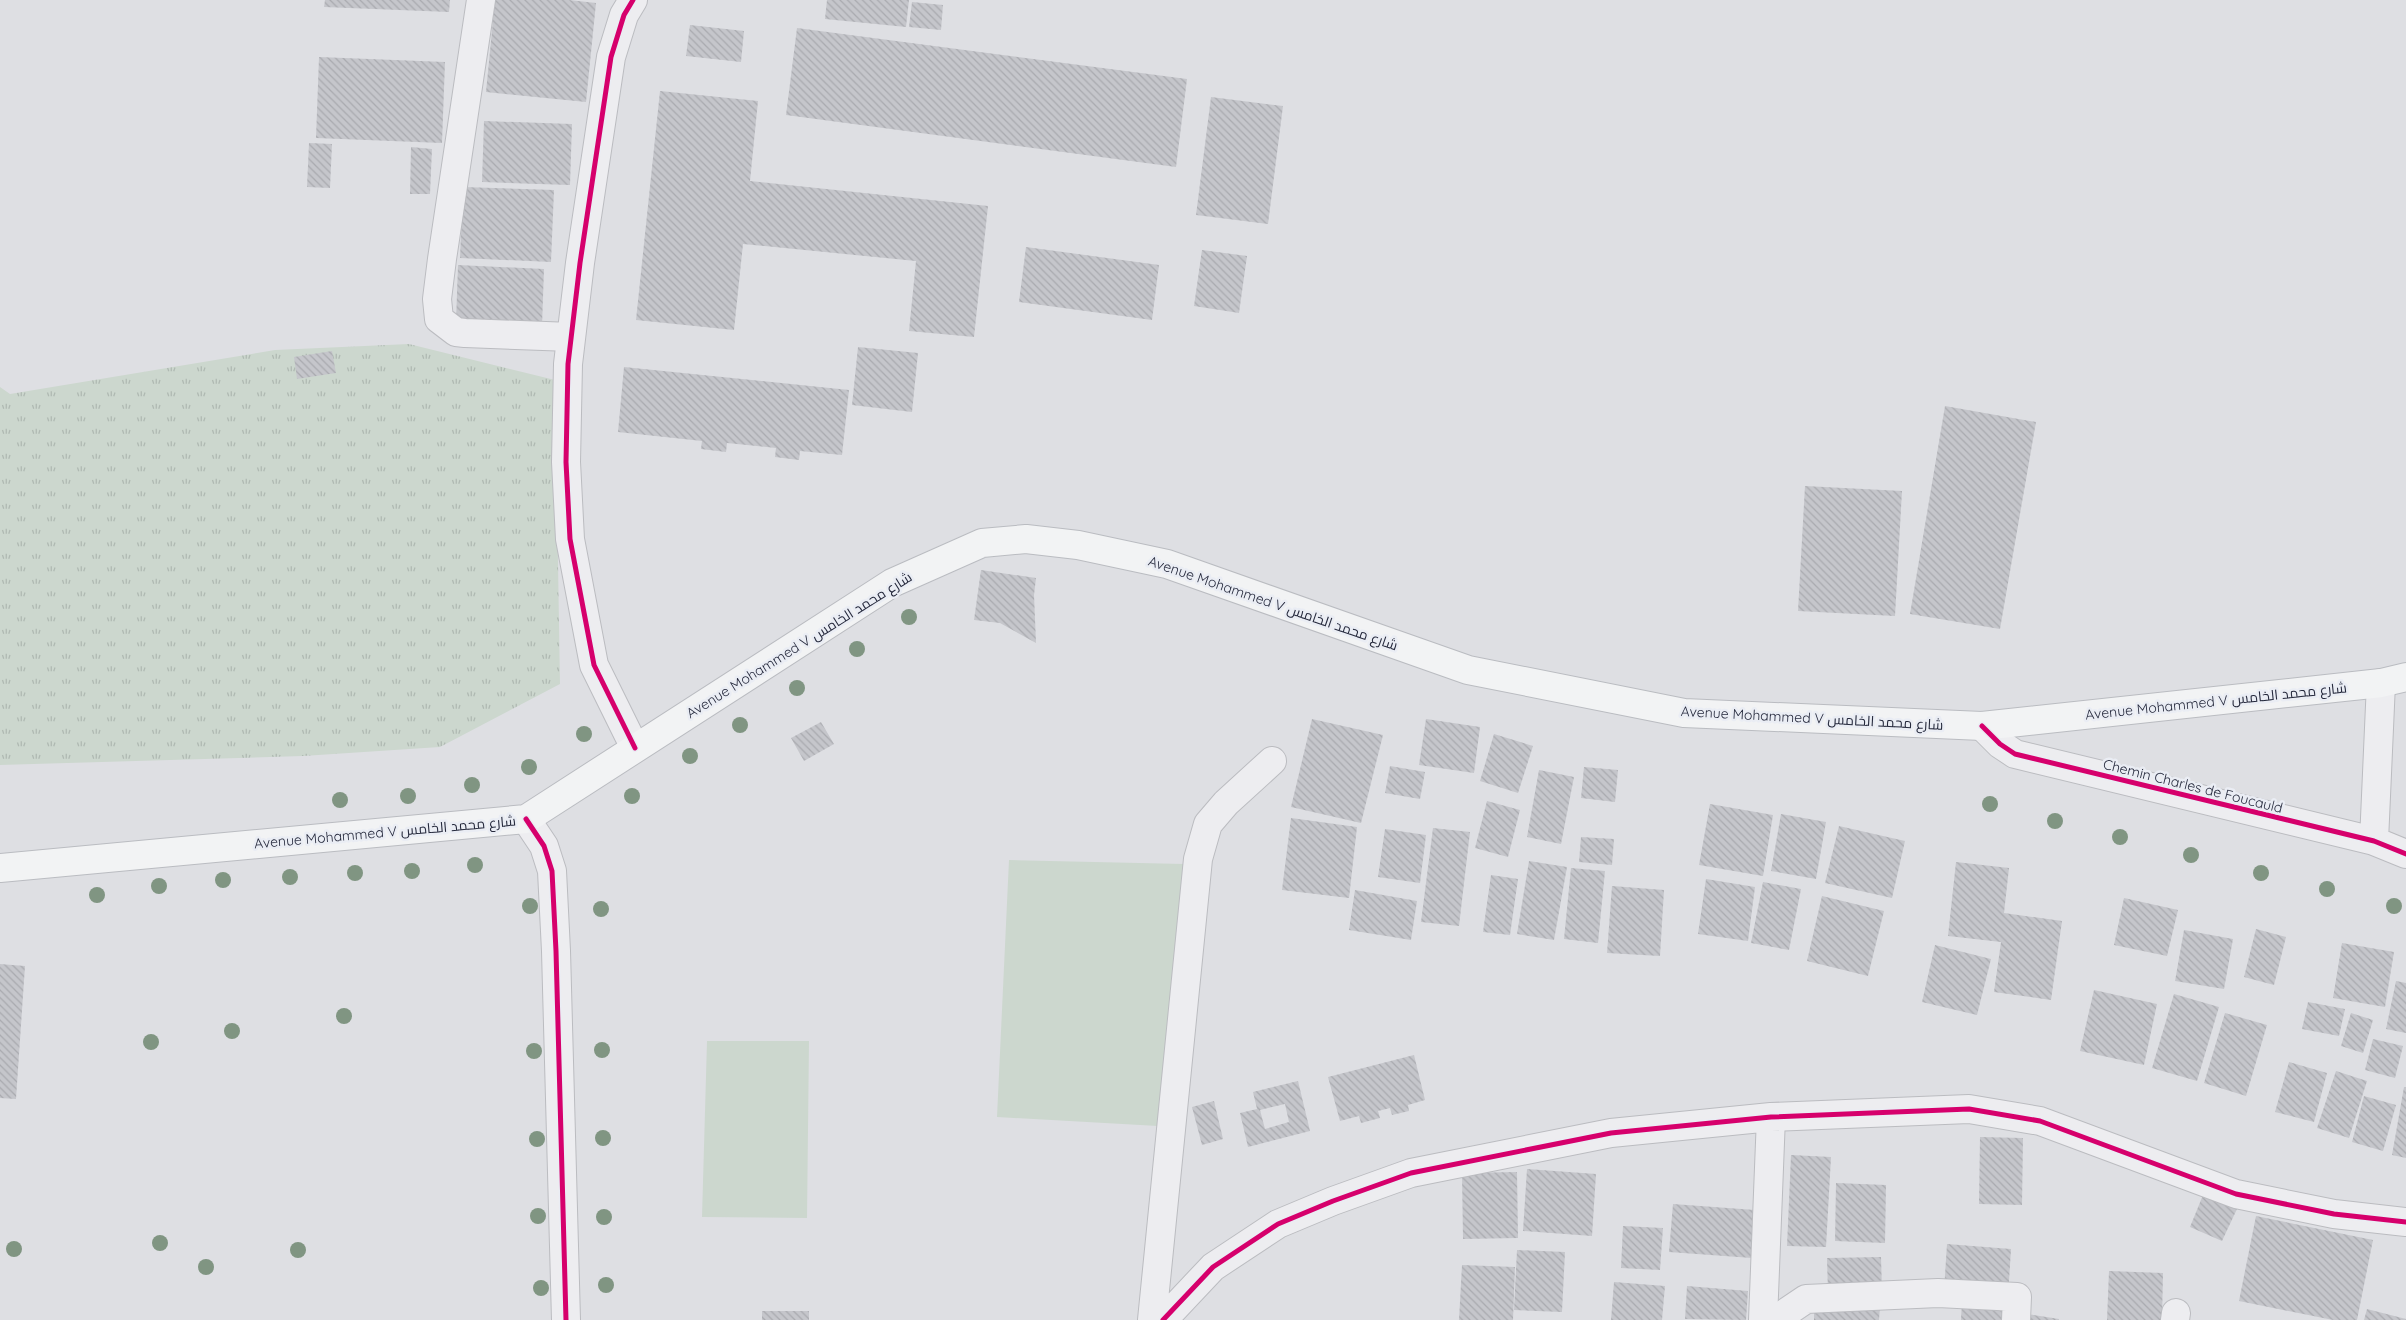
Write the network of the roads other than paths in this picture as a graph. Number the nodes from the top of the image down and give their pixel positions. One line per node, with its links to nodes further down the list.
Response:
1 (481, 0): 3 (street)
2 (633, 0): 3 (street)
3 (571, 337): 6 (street)
4 (2394, 680): 5 (main road, Avenue Mohammed V شارع محمد الخامس); 9 (street)
5 (1982, 726): 6 (main road, Avenue Mohammed V شارع محمد الخامس); 9 (street, Chemin Charles de Foucauld)
6 (635, 748): 8 (main road, Avenue Mohammed V شارع محمد الخامس)
7 (1272, 761): 15 (street)
8 (526, 819): 11 (main road, Avenue Mohammed V شارع محمد الخامس); 14 (street)
9 (2374, 841): 10 (street, Chemin Charles de Foucauld)
10 (2406, 854)
11 (0, 868)
12 (1771, 1117): 13 (street); 16 (street); 17 (street)
13 (2406, 1222)
14 (566, 1320)
15 (1152, 1320)
16 (1163, 1320)
17 (1763, 1320)
18 (1775, 1320): 19 (street)
19 (2016, 1320)

